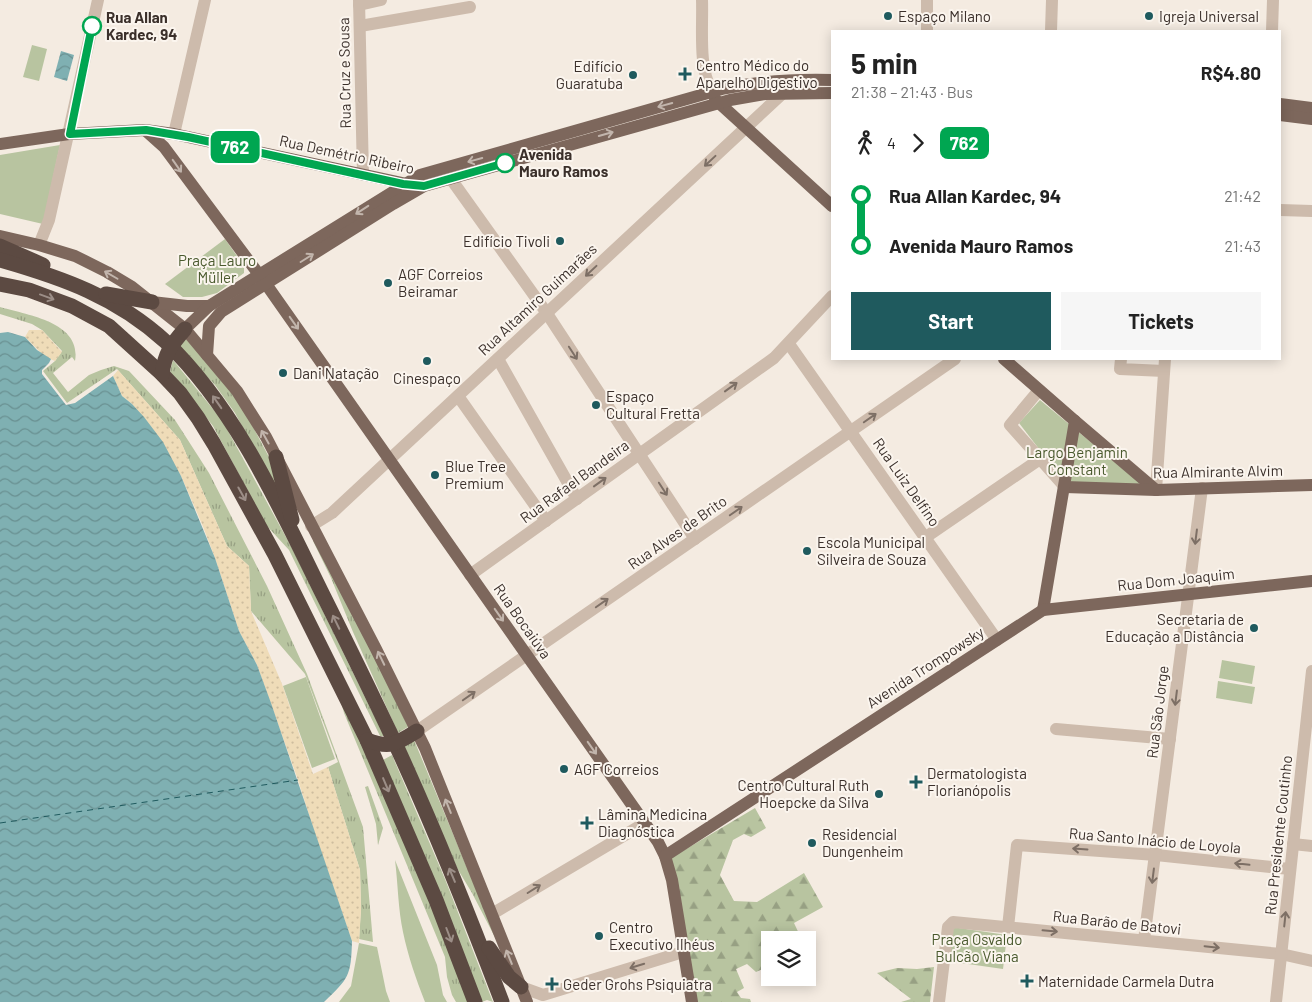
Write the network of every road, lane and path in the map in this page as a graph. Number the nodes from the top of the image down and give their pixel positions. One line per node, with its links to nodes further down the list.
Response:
1 (98, 0): 24 (street)
2 (205, 0): 25 (street)
3 (381, 0): 8 (street)
4 (702, 0): 17 (street)
5 (927, 0): 11 (street)
6 (1052, 0): 12 (street)
7 (1274, 0): 13 (street)
8 (359, 2): 10 (street, Rua Cruz e Sousa)
9 (470, 8): 10 (street)
10 (360, 26): 27 (street, Rua Cruz e Sousa)
11 (927, 30)
12 (1051, 30)
13 (1272, 30)
14 (831, 80): 17 (main road)
15 (783, 93): 16 (main road); 17 (main road); 22 (street, Rua Altamiro Guimarães)
16 (831, 93)
17 (715, 97): 22 (main road); 28 (main road, one-way to 17); 29 (main road, one-way to 29)
18 (1281, 104): 19 (main road)
19 (1312, 108)
20 (1281, 115): 21 (main road)
21 (1312, 119)
22 (746, 127): 31 (main road); 45 (street, Rua Altamiro Guimarães, one-way to 45)
23 (146, 130): 24 (main road, Rua Demétrio Ribeiro); 25 (main road, Rua Demétrio Ribeiro); 39 (main road, Rua Bocaiúva, one-way to 39)
24 (70, 134): 26 (main road, Rua Demétrio Ribeiro); 35 (street)
25 (174, 134): 27 (main road, Rua Demétrio Ribeiro)
26 (0, 144)
27 (363, 174): 29 (main road, Rua Demétrio Ribeiro)
28 (452, 179): 30 (main road); 45 (street)
29 (403, 184): 30 (main road, Rua Demétrio Ribeiro); 39 (main road, one-way to 39)
30 (424, 186): 39 (main road, one-way to 30)
31 (831, 205)
32 (1281, 210): 33 (street)
33 (1312, 211)
34 (0, 236): 35 (main road)
35 (39, 245): 43 (main road, one-way to 35)
36 (0, 246): 38 (highway)
37 (0, 260): 38 (highway)
38 (66, 280): 41 (highway)
39 (263, 280): 44 (main road); 49 (main road); 64 (main road, Rua Bocaiúva, one-way to 64)
40 (0, 284): 55 (highway, one-way to 55)
41 (89, 291): 43 (highway); 48 (highway)
42 (831, 297): 47 (street, Rua Rafael Bandeira)
43 (152, 302): 44 (main road); 46 (main road)
44 (209, 306): 46 (main road)
45 (546, 312): 50 (street, Rua Altamiro Guimarães); 62 (street, one-way to 62)
46 (185, 329): 48 (highway); 49 (main road)
47 (789, 344): 59 (street, Rua Luiz Delfino); 62 (street, Rua Rafael Bandeira, one-way to 47)
48 (170, 347): 55 (highway); 75 (highway, one-way to 48)
49 (207, 355): 63 (main road, one-way to 49)
50 (498, 359): 57 (street, Rua Altamiro Guimarães); 70 (street)
51 (954, 360): 59 (street, Rua Alves de Brito, one-way to 51)
52 (1005, 360): 56 (main road)
53 (1121, 360): 54 (street)
54 (1164, 365): 69 (street)
55 (162, 374): 86 (highway, one-way to 86)
56 (1039, 390): 58 (main road); 65 (street)
57 (458, 396): 64 (street, Rua Altamiro Guimarães); 71 (street)
58 (1075, 422): 60 (main road); 61 (main road)
59 (851, 431): 73 (street, Rua Luiz Delfino); 74 (street, Rua Alves de Brito, one-way to 59)
60 (1089, 433): 61 (main road); 69 (main road)
61 (1072, 440): 67 (main road)
62 (640, 454): 70 (street, Rua Rafael Bandeira, one-way to 62); 74 (street, one-way to 74)
63 (276, 457): 72 (main road); 75 (highway)
64 (389, 459): 72 (street, Rua Altamiro Guimarães); 76 (main road, Rua Bocaiúva)
65 (1040, 459): 67 (street); 73 (street)
66 (1312, 485): 68 (main road, Rua Almirante Alvim)
67 (1065, 487): 69 (main road, Rua Almirante Alvim); 79 (main road)
68 (1202, 488): 69 (main road, Rua Almirante Alvim); 78 (street, Rua São Jorge, one-way to 78)
69 (1156, 490)
70 (577, 499): 71 (street, Rua Rafael Bandeira)
71 (546, 521): 76 (street, Rua Rafael Bandeira)
72 (311, 526): 84 (main road, one-way to 72)
73 (926, 537): 80 (street, Rua Luiz Delfino)
74 (695, 539): 81 (street, Rua Alves de Brito, one-way to 74)
75 (298, 545): 87 (highway, one-way to 75)
76 (470, 575): 81 (main road, Rua Bocaiúva, one-way to 81)
77 (1312, 581): 78 (main road, Rua Dom Joaquim)
78 (1189, 593): 79 (main road, Rua Dom Joaquim); 85 (street, Rua São Jorge, one-way to 85)
79 (1043, 610): 80 (main road, Avenida Trompowsky)
80 (997, 640): 92 (main road, Avenida Trompowsky)
81 (527, 655): 84 (street, Rua Alves de Brito, one-way to 81); 88 (main road, Rua Bocaiúva, one-way to 88)
82 (1312, 671): 89 (street, Rua Presidente Coutinho)
83 (1056, 728): 85 (street)
84 (416, 731): 87 (highway); 94 (main road, one-way to 84)
85 (1170, 739): 91 (street, Rua São Jorge)
86 (367, 740): 87 (highway); 102 (highway, one-way to 102)
87 (396, 744): 95 (highway, one-way to 87)
88 (645, 823): 92 (main road, Rua Bocaiúva); 94 (street, one-way to 88)
89 (1293, 844): 90 (street); 93 (street, Rua Presidente Coutinho)
90 (1312, 846)
91 (1156, 855): 93 (street, Rua Santo Inácio de Loyola, one-way to 91); 96 (street, Rua Santo Inácio de Loyola, one-way to 96); 97 (street, Rua São Jorge, one-way to 97)
92 (665, 856): 98 (main road, Rua Bocaiúva)
93 (1290, 870): 99 (street, Rua Presidente Coutinho, one-way to 93)
94 (492, 914): 101 (main road, one-way to 94)
95 (471, 919): 101 (highway); 103 (highway)
96 (1008, 927): 97 (street, Rua Barão de Batovi, one-way to 97); 106 (street, Rua Barão de Batovi)
97 (1144, 940): 99 (street, Rua Barão de Batovi, one-way to 99)
98 (683, 952): 101 (street, one-way to 101); 105 (main road, Rua Bocaiúva)
99 (1281, 954): 100 (street, Rua Barão de Batovi); 107 (street, Rua Presidente Coutinho)
100 (1312, 961)
101 (521, 987): 104 (main road)
102 (475, 1002)
103 (502, 1002)
104 (527, 1002)
105 (692, 1002)
106 (939, 1002)
107 (1276, 1002)

